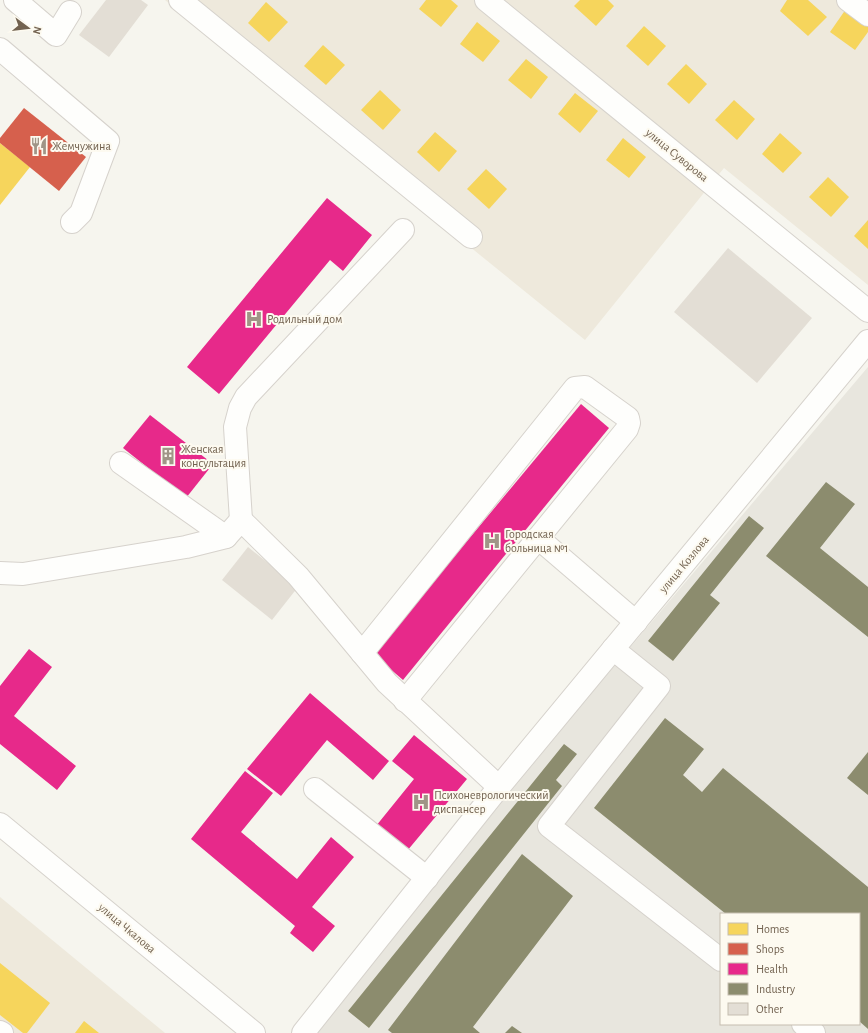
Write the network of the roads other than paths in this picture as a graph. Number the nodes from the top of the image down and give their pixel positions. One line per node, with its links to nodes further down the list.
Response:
1 (4, 0): 6 (street)
2 (15, 0): 7 (street)
3 (180, 0): 12 (street)
4 (486, 0): 13 (street, улица Суворова)
5 (848, 0): 8 (street)
6 (0, 5)
7 (70, 12)
8 (868, 15)
9 (0, 49): 10 (street)
10 (72, 222)
11 (403, 230): 16 (street)
12 (471, 237)
13 (868, 310)
14 (868, 341): 20 (street, улица Козлова)
15 (121, 463): 17 (street)
16 (241, 520): 17 (street); 22 (street)
17 (226, 537): 19 (street)
18 (538, 538): 20 (street); 22 (street); 23 (street)
19 (0, 573)
20 (636, 622): 21 (street, улица Козлова)
21 (613, 649): 24 (street, улица Козлова); 28 (street)
22 (362, 652): 23 (street)
23 (405, 701): 24 (street)
24 (499, 787): 27 (street, улица Козлова)
25 (315, 789): 27 (street)
26 (0, 824): 30 (street, улица Чкалова)
27 (427, 878): 31 (street, улица Козлова)
28 (720, 959)
29 (803, 1025): 32 (street)
30 (254, 1033)
31 (303, 1033)
32 (814, 1033)

